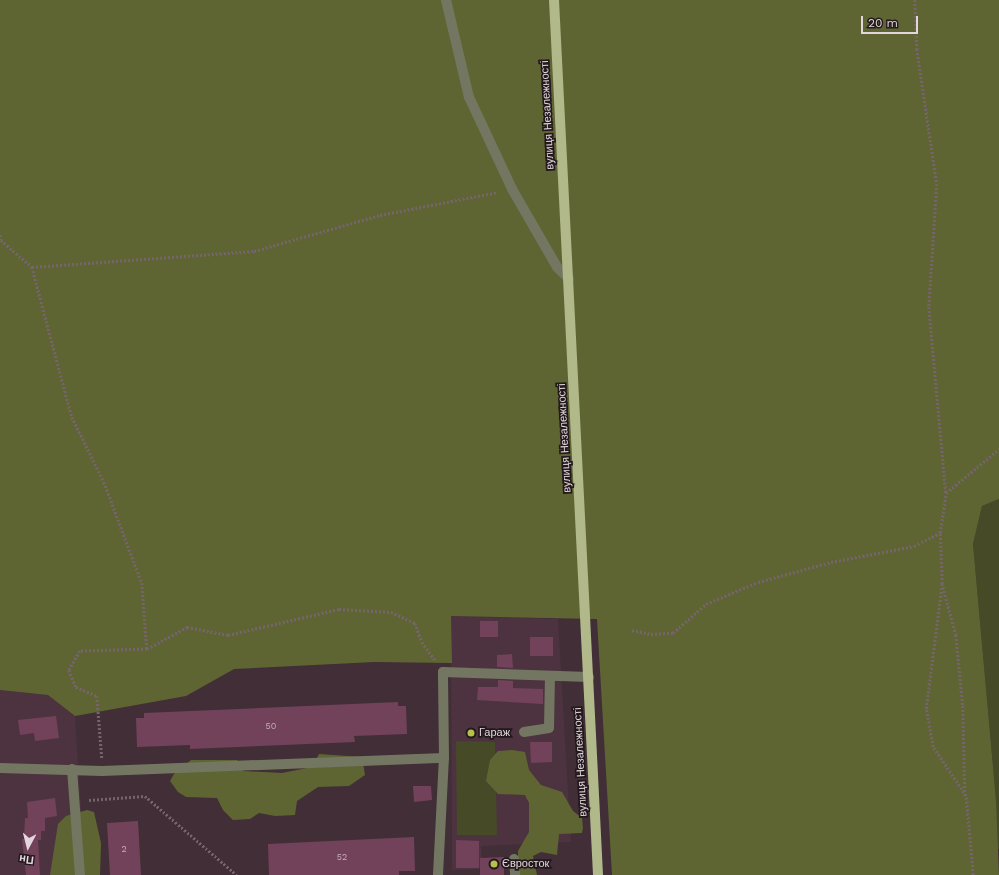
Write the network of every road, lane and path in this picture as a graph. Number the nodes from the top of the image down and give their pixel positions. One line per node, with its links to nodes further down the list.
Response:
1 (446, 0): 4 (street)
2 (554, 0): 7 (main road, вулиця Незалежності)
3 (915, 0): 9 (path)
4 (512, 189): 6 (path); 7 (street)
5 (0, 235): 6 (path)
6 (32, 267): 13 (path)
7 (569, 279): 16 (main road, вулиця Незалежності)
8 (999, 449): 9 (path)
9 (946, 494): 10 (path)
10 (940, 533): 11 (path); 12 (path)
11 (942, 584): 22 (path); 22 (path)
12 (632, 630)
13 (147, 649): 14 (path); 21 (path)
14 (443, 672): 15 (street); 18 (street)
15 (550, 677): 16 (street); 17 (street)
16 (588, 677): 29 (main road, вулиця Незалежності)
17 (524, 732)
18 (444, 758): 21 (street); 27 (street)
19 (0, 768): 20 (street)
20 (72, 769): 21 (street); 23 (street)
21 (102, 770)
22 (966, 796): 30 (path)
23 (76, 801): 25 (street); 26 (path)
24 (514, 859): 28 (street)
25 (80, 875)
26 (237, 875)
27 (438, 875)
28 (515, 875)
29 (598, 875)
30 (973, 875)

